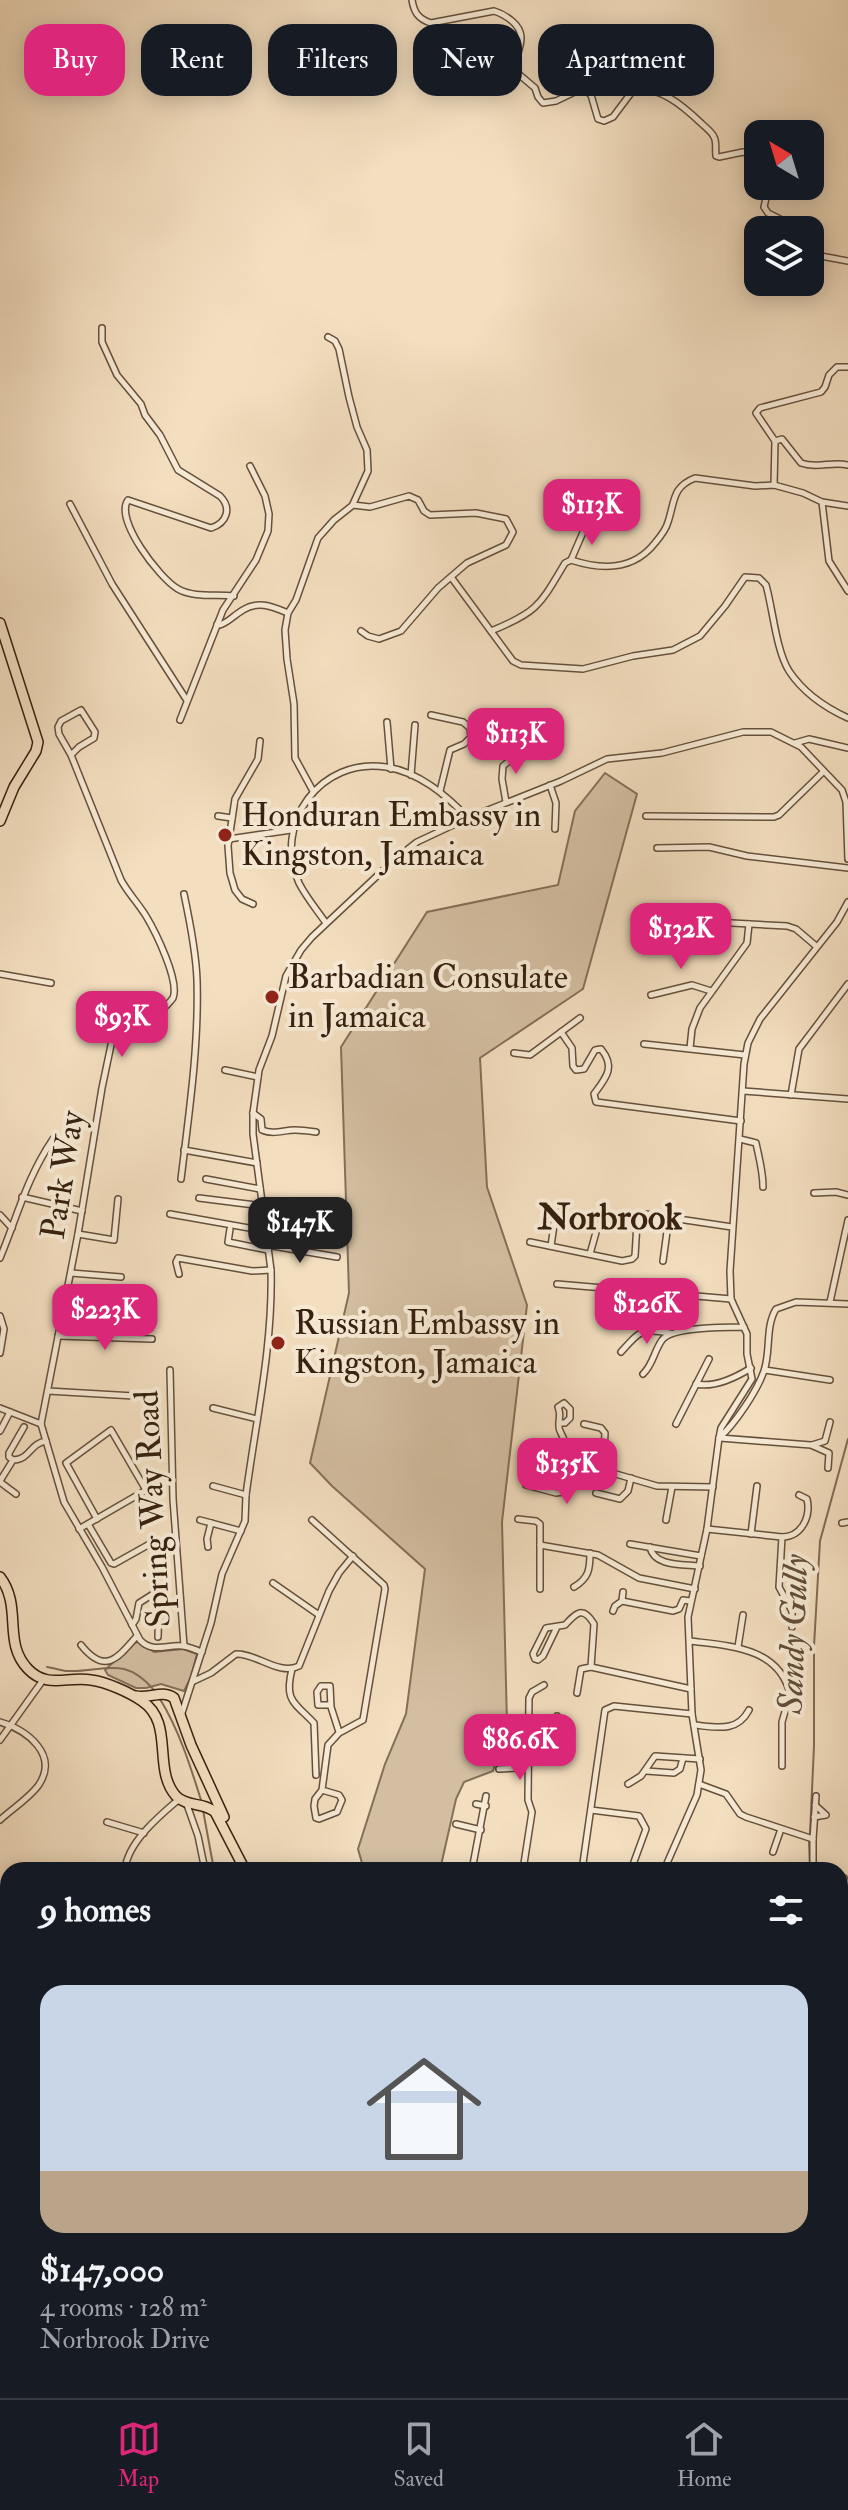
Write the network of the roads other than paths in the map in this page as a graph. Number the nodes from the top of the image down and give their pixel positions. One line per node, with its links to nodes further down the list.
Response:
1 (412, 0): 2 (street)
2 (744, 152)
3 (766, 200): 4 (street)
4 (774, 216)
5 (824, 257): 6 (street)
6 (848, 261)
7 (102, 328): 22 (street)
8 (328, 337): 16 (street)
9 (848, 367): 10 (street)
10 (775, 441): 11 (street); 13 (street)
11 (848, 465)
12 (250, 466): 22 (street)
13 (774, 485): 14 (street); 19 (street)
14 (822, 502): 17 (street); 21 (street)
15 (70, 504): 28 (street)
16 (353, 505): 20 (street); 23 (street)
17 (848, 506)
18 (587, 523): 19 (street)
19 (571, 560): 27 (street)
20 (451, 577): 26 (street); 27 (street)
21 (848, 591)
22 (234, 596): 25 (street)
23 (288, 613): 25 (street); 43 (street)
24 (0, 623): 50 (main road)
25 (217, 624): 28 (street)
26 (361, 631)
27 (491, 631): 30 (street)
28 (187, 700): 31 (street)
29 (431, 715): 44 (street)
30 (848, 718)
31 (180, 720)
32 (387, 722): 39 (street)
33 (415, 725): 41 (street)
34 (260, 741): 48 (street)
35 (794, 744): 36 (street); 40 (street); 42 (street)
36 (848, 748)
37 (532, 754): 45 (street)
38 (71, 755): 38 (street, Park Way); 99 (street, Park Way)
39 (391, 769): 41 (street); 43 (street)
40 (823, 772): 47 (street); 55 (street)
41 (411, 775): 44 (street)
42 (550, 785): 45 (street); 51 (street)
43 (313, 791): 52 (street)
44 (440, 791): 49 (street)
45 (506, 802): 49 (street)
46 (218, 816): 48 (street)
47 (646, 816)
48 (232, 818): 53 (street)
49 (468, 818): 62 (street)
50 (0, 821)
51 (555, 829)
52 (292, 830): 53 (street); 62 (street)
53 (229, 839): 59 (street)
54 (657, 848): 56 (street)
55 (848, 855)
56 (848, 868)
57 (184, 894): 86 (street)
58 (848, 902): 60 (street)
59 (253, 904)
60 (845, 914): 64 (street)
61 (658, 919): 63 (street)
62 (326, 923): 77 (street)
63 (749, 924): 64 (street); 68 (street)
64 (816, 946): 75 (street)
65 (0, 974): 66 (street)
66 (51, 983)
67 (848, 984): 79 (street)
68 (711, 991): 69 (street); 73 (street)
69 (651, 995)
70 (580, 1018): 71 (street)
71 (561, 1032): 74 (street); 82 (street)
72 (644, 1044): 73 (street)
73 (690, 1048): 75 (street)
74 (514, 1053)
75 (745, 1055): 78 (street)
76 (225, 1070): 77 (street)
77 (258, 1077): 81 (street)
78 (743, 1091): 79 (street); 82 (street)
79 (791, 1095): 80 (street)
80 (848, 1099)
81 (253, 1113): 83 (street); 87 (street)
82 (741, 1121): 85 (street)
83 (316, 1132)
84 (53, 1139): 94 (street)
85 (740, 1139): 90 (street); 107 (street)
86 (184, 1150): 87 (street); 88 (street)
87 (257, 1163): 91 (street)
88 (181, 1179)
89 (206, 1179): 91 (street)
90 (763, 1187)
91 (260, 1189): 97 (street)
92 (814, 1193): 93 (street)
93 (848, 1195)
94 (22, 1197): 99 (street); 108 (street)
95 (199, 1198): 97 (street)
96 (118, 1199): 111 (street)
97 (263, 1206): 104 (street)
98 (308, 1209): 104 (street)
99 (82, 1211): 111 (street, Park Way)
100 (556, 1211): 113 (street)
101 (170, 1214): 110 (street)
102 (0, 1215): 108 (street)
103 (669, 1217): 107 (street); 115 (street); 118 (street)
104 (264, 1218): 110 (street)
105 (848, 1220): 125 (street)
106 (598, 1225): 115 (street)
107 (732, 1227): 124 (street)
108 (12, 1229): 117 (street)
109 (230, 1229): 114 (street)
110 (266, 1231): 114 (street)
111 (78, 1234): 120 (street, Park Way)
112 (530, 1242): 113 (street)
113 (551, 1246): 115 (street)
114 (268, 1247): 116 (street); 119 (street)
115 (590, 1254)
116 (337, 1257)
117 (0, 1258)
118 (663, 1261)
119 (271, 1270): 121 (street); 146 (street)
120 (71, 1273): 122 (street); 130 (street, Park Way)
121 (179, 1274)
122 (121, 1277)
123 (557, 1284): 124 (street)
124 (731, 1299): 128 (street)
125 (830, 1302): 126 (street); 137 (street)
126 (848, 1304)
127 (0, 1316): 133 (street)
128 (744, 1327): 129 (street); 135 (street)
129 (670, 1333): 132 (street); 138 (street)
130 (58, 1336): 131 (street); 141 (street, Park Way)
131 (152, 1339)
132 (621, 1352)
133 (0, 1353)
134 (709, 1359): 140 (street)
135 (751, 1368): 140 (street); 154 (street)
136 (170, 1370): 219 (street, Spring Way Road)
137 (765, 1370): 139 (street); 154 (street)
138 (643, 1374)
139 (830, 1380)
140 (696, 1384): 151 (street)
141 (48, 1391): 142 (street); 149 (street, Park Way)
142 (134, 1396)
143 (0, 1408): 145 (street)
144 (213, 1408): 146 (street)
145 (10, 1412): 149 (street); 153 (street)
146 (257, 1419): 175 (street)
147 (830, 1422): 156 (street)
148 (559, 1423): 158 (street)
149 (41, 1424): 155 (street)
150 (584, 1424): 161 (street)
151 (676, 1424)
152 (24, 1427): 157 (street)
153 (0, 1431)
154 (719, 1438): 156 (street); 170 (street)
155 (46, 1441): 157 (street); 185 (street)
156 (811, 1445): 160 (street)
157 (13, 1460): 164 (street)
158 (576, 1462): 161 (street); 162 (street)
159 (545, 1468): 162 (street)
160 (828, 1468)
161 (603, 1470): 163 (street)
162 (572, 1475): 171 (street)
163 (631, 1478): 169 (street); 173 (street)
164 (0, 1482): 174 (street)
165 (155, 1485): 172 (street)
166 (526, 1485): 171 (street)
167 (213, 1486): 175 (street)
168 (757, 1486): 188 (street)
169 (672, 1487): 170 (street); 182 (street)
170 (713, 1487): 186 (street)
171 (539, 1488): 177 (street)
172 (146, 1490): 178 (street); 178 (street)
173 (596, 1493)
174 (16, 1494)
175 (246, 1495): 187 (street)
176 (799, 1495): 189 (street)
177 (536, 1498)
178 (97, 1519): 184 (street)
179 (518, 1519): 192 (street)
180 (200, 1520): 183 (street)
181 (312, 1520): 196 (street)
182 (666, 1520)
183 (211, 1523): 187 (street); 193 (street)
184 (88, 1524): 185 (street); 190 (street)
185 (79, 1529): 212 (street)
186 (707, 1529): 188 (street); 197 (street)
187 (241, 1531): 221 (street)
188 (751, 1534): 189 (street)
189 (782, 1537): 214 (street)
190 (155, 1541)
191 (630, 1544): 194 (street)
192 (540, 1545): 195 (street); 203 (street)
193 (208, 1547)
194 (650, 1547): 197 (street); 198 (street)
195 (590, 1553): 202 (street); 204 (street)
196 (353, 1556): 210 (street); 242 (street)
197 (701, 1556): 198 (street)
198 (700, 1566): 204 (street)
199 (0, 1577): 224 (main road)
200 (273, 1583): 210 (street)
201 (166, 1586): 206 (street)
202 (574, 1587)
203 (540, 1589)
204 (695, 1589): 208 (street)
205 (623, 1592): 207 (street)
206 (153, 1594): 212 (street); 216 (street)
207 (622, 1601): 208 (street); 209 (street)
208 (690, 1601): 217 (street)
209 (613, 1611)
210 (319, 1615): 223 (street)
211 (743, 1615): 220 (street)
212 (132, 1626): 215 (street)
213 (557, 1627): 213 (street); 222 (street)
214 (792, 1627)
215 (137, 1636): 218 (street); 219 (street)
216 (158, 1637)
217 (690, 1641): 220 (street); 227 (street)
218 (81, 1645)
219 (184, 1646): 221 (street)
220 (738, 1647): 248 (street)
221 (202, 1652): 225 (street)
222 (591, 1667): 227 (street); 229 (street)
223 (292, 1669): 225 (street); 251 (street)
224 (43, 1680): 230 (main road); 240 (street)
225 (193, 1681): 228 (street)
226 (544, 1685): 245 (street)
227 (691, 1689): 235 (street)
228 (189, 1691): 232 (street); 238 (street)
229 (577, 1693)
230 (128, 1694): 231 (main road); 236 (main road)
231 (155, 1696): 232 (main road); 236 (main road)
232 (174, 1698): 238 (main road)
233 (331, 1705): 242 (street)
234 (749, 1710): 241 (street)
235 (692, 1714): 241 (street); 262 (street)
236 (157, 1716): 257 (main road)
237 (557, 1716): 245 (street)
238 (180, 1717): 244 (main road)
239 (0, 1722): 240 (street)
240 (9, 1725): 243 (street); 264 (street)
241 (694, 1725): 247 (street)
242 (339, 1733): 254 (street)
243 (0, 1740)
244 (191, 1745): 260 (main road); 275 (main road)
245 (528, 1754): 249 (street); 277 (street)
246 (683, 1758): 247 (street); 250 (street); 250 (street)
247 (700, 1759): 253 (street)
248 (782, 1766)
249 (499, 1769)
250 (646, 1771): 252 (street)
251 (316, 1775)
252 (628, 1784)
253 (699, 1784): 267 (street); 280 (street)
254 (322, 1790): 254 (street)
255 (486, 1796): 261 (street)
256 (816, 1796): 259 (street)
257 (183, 1800): 260 (main road); 269 (street); 273 (street)
258 (476, 1804): 261 (street)
259 (815, 1805): 263 (street); 263 (street)
260 (203, 1806): 274 (main road)
261 (486, 1806): 268 (street)
262 (591, 1810): 278 (street); 279 (street)
263 (814, 1817): 270 (street)
264 (0, 1820)
265 (107, 1822): 269 (street)
266 (456, 1824): 268 (street)
267 (781, 1829): 270 (street); 271 (street)
268 (481, 1830): 276 (street)
269 (144, 1833): 272 (street)
270 (810, 1838): 281 (street)
271 (773, 1852)
272 (126, 1862)
273 (203, 1862)
274 (243, 1862)
275 (244, 1862)
276 (474, 1862)
277 (524, 1862)
278 (583, 1862)
279 (634, 1862)
280 (668, 1862)
281 (812, 1862)

